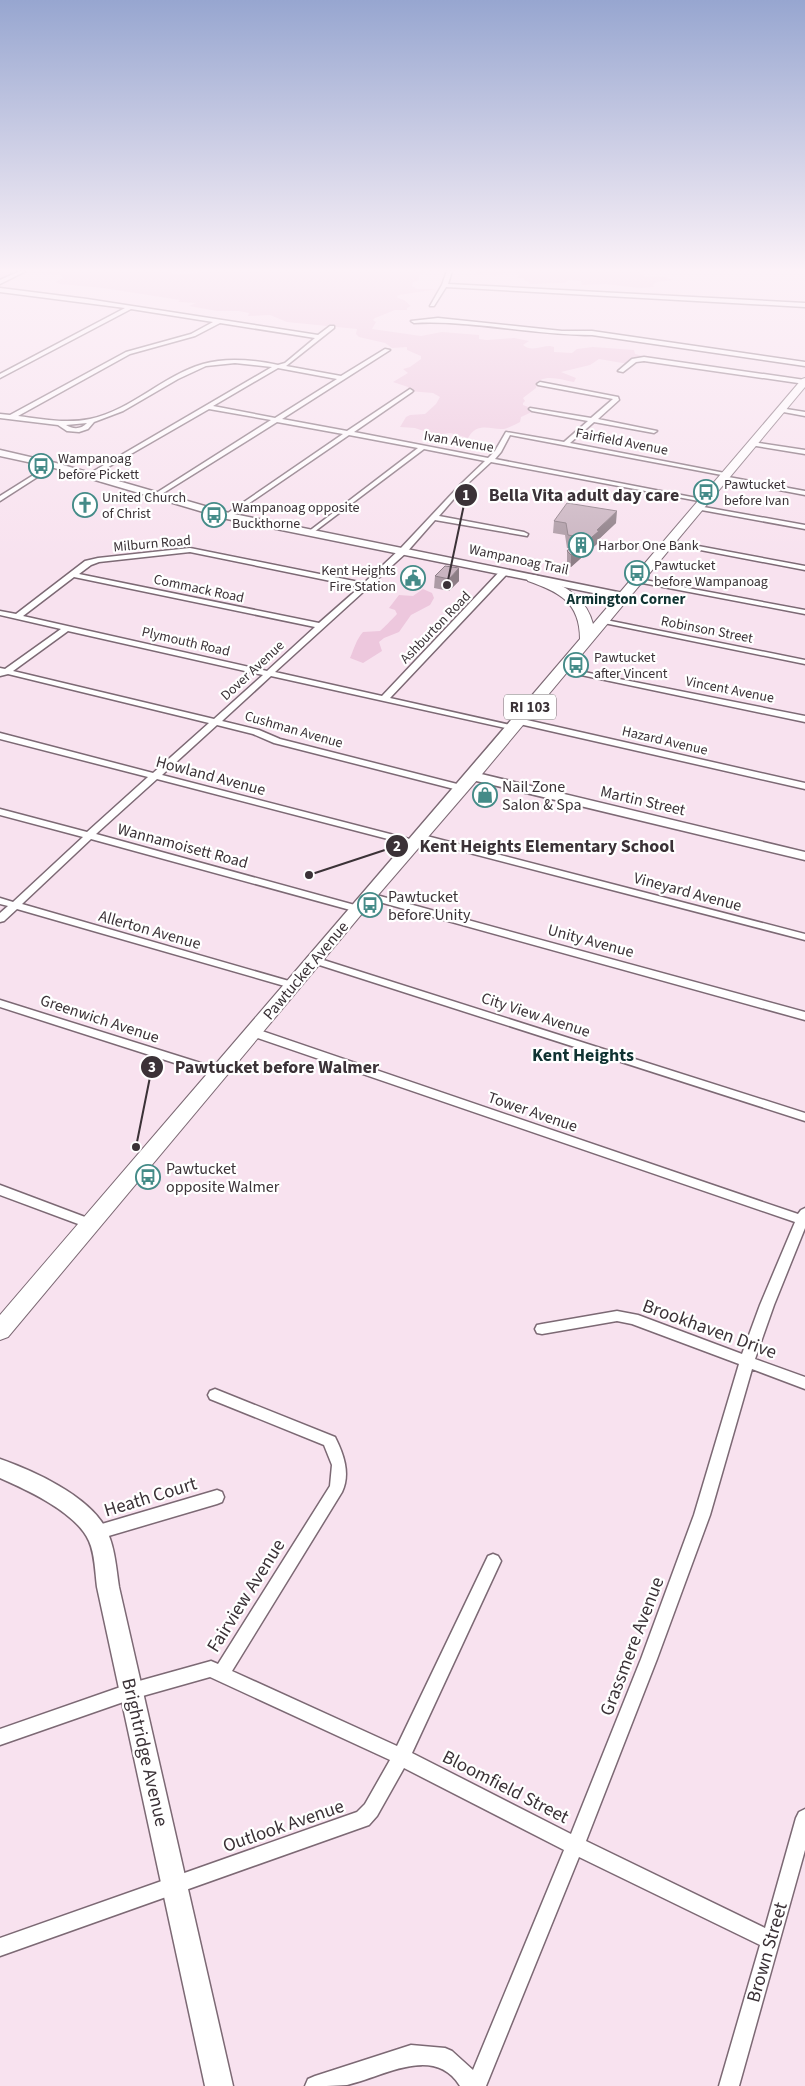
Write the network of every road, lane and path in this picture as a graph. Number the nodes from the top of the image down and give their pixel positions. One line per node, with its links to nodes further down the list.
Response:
1 (15, 368): 8 (street)
2 (100, 368): 18 (street)
3 (195, 368): 18 (street)
4 (274, 368): 13 (street)
5 (284, 368): 9 (street)
6 (356, 368): 9 (street)
7 (709, 368): 10 (street)
8 (0, 376)
9 (340, 378): 19 (street)
10 (805, 382): 15 (main road, Pawtucket Avenue / RI 103)
11 (540, 384): 20 (street)
12 (410, 391): 22 (street)
13 (209, 407): 19 (street, Ivan Avenue); 31 (street)
14 (532, 409): 20 (street)
15 (780, 410): 16 (street); 25 (main road, Pawtucket Avenue / RI 103)
16 (805, 414)
17 (0, 416): 18 (street)
18 (10, 418)
19 (276, 420): 22 (street, Ivan Avenue); 34 (street)
20 (594, 421): 21 (street); 24 (street)
21 (654, 431)
22 (347, 433): 26 (street, Ivan Avenue); 37 (street)
23 (511, 434): 24 (street, Fairfield Avenue); 29 (street, Dover Avenue)
24 (566, 443): 32 (street, Fairfield Avenue)
25 (752, 444): 27 (street); 32 (main road, Pawtucket Avenue / RI 103)
26 (423, 447): 29 (street, Ivan Avenue); 40 (street)
27 (805, 452)
28 (0, 453): 30 (main road, Wampanoag Trail)
29 (490, 459): 36 (street, Ivan Avenue); 38 (street, Dover Avenue)
30 (53, 465): 31 (main road, Wampanoag Trail); 35 (street)
31 (89, 476): 34 (main road, Wampanoag Trail)
32 (725, 476): 33 (street, Fairfield Avenue); 36 (main road, Pawtucket Avenue / RI 103)
33 (805, 493)
34 (155, 496): 37 (main road, Wampanoag Trail)
35 (0, 499)
36 (701, 504): 39 (street, Ivan Avenue); 42 (main road, Pawtucket Avenue / RI 103)
37 (228, 516): 40 (main road, Wampanoag Trail)
38 (433, 517): 41 (street); 43 (street, Dover Avenue)
39 (805, 527)
40 (310, 533): 43 (main road, Wampanoag Trail)
41 (524, 534)
42 (669, 542): 44 (street); 48 (main road, Pawtucket Avenue / RI 103)
43 (403, 551): 45 (main road, Wampanoag Trail); 49 (street, Dover Avenue)
44 (805, 568)
45 (504, 572): 47 (main road, Wampanoag Trail); 62 (street, Ashburton Road)
46 (74, 575): 49 (street, Milburn Road); 53 (street, Milburn Road); 55 (street, Commack Road)
47 (532, 578): 50 (main road, Wampanoag Trail); 57 (main road)
48 (637, 580): 50 (main road, Pawtucket Avenue / RI 103); 51 (street)
49 (364, 585): 55 (street, Dover Avenue)
50 (623, 596): 54 (main road, Pawtucket Avenue / RI 103)
51 (805, 612)
52 (0, 613): 53 (street, Plymouth Road)
53 (17, 616): 56 (street, Plymouth Road)
54 (604, 621): 57 (main road, Pawtucket Avenue / RI 103); 58 (street, Robinson Street)
55 (320, 626): 61 (street, Dover Avenue)
56 (67, 628): 60 (street); 61 (street, Plymouth Road)
57 (587, 640): 59 (main road, Pawtucket Avenue / RI 103)
58 (805, 662)
59 (562, 669): 63 (street, Vincent Avenue); 65 (main road, Pawtucket Avenue / RI 103)
60 (2, 672): 64 (street, Cushman Avenue)
61 (269, 673): 62 (street, Plymouth Road); 64 (street, Dover Avenue)
62 (384, 699): 65 (street, Plymouth Road)
63 (805, 719)
64 (216, 722): 67 (street, Dover Avenue); 68 (street, Cushman Avenue)
65 (515, 724): 68 (main road, Pawtucket Avenue / RI 103); 69 (street, Hazard Avenue)
66 (0, 736): 67 (street, Howland Avenue)
67 (155, 776): 71 (street, Dover Avenue); 72 (street, Howland Avenue)
68 (468, 782): 72 (main road, Pawtucket Avenue / RI 103); 73 (main road, Martin Street)
69 (805, 786)
70 (0, 812): 71 (street, Wannamoisett Road)
71 (89, 836): 75 (street, Wannamoisett Road); 76 (street, Dover Avenue)
72 (417, 840): 75 (main road, Pawtucket Avenue / RI 103); 78 (street, Vineyard Avenue)
73 (805, 856)
74 (0, 901): 76 (street, Allerton Avenue)
75 (363, 902): 79 (main road, Pawtucket Avenue / RI 103); 82 (street, Unity Avenue)
76 (14, 906): 77 (street, Dover Avenue); 80 (street, Allerton Avenue)
77 (0, 919)
78 (805, 937)
79 (314, 960): 80 (main road, Pawtucket Avenue / RI 103); 85 (street, City View Avenue)
80 (292, 985): 83 (main road, Pawtucket Avenue / RI 103)
81 (0, 1003): 84 (street, Greenwich Avenue)
82 (805, 1016)
83 (253, 1032): 84 (main road, Pawtucket Avenue / RI 103); 87 (street, Tower Avenue)
84 (219, 1073): 88 (main road, Pawtucket Avenue / RI 103)
85 (805, 1117)
86 (0, 1190): 88 (street)
87 (804, 1217): 91 (street, Grassmere Avenue)
88 (89, 1223): 90 (main road, Pawtucket Avenue / RI 103)
89 (542, 1329): 91 (street, Brookhaven Drive)
90 (0, 1331)
91 (747, 1362): 92 (street, Brookhaven Drive); 103 (street, Grassmere Avenue)
92 (805, 1383)
93 (215, 1395): 98 (street, Fairview Avenue)
94 (0, 1468): 96 (main road, Brightridge Avenue)
95 (217, 1497): 96 (street, Heath Court)
96 (95, 1534): 99 (main road, Brightridge Avenue)
97 (493, 1562): 101 (street, Outlook Avenue)
98 (221, 1674): 99 (street, Fairview Avenue); 101 (street, Bloomfield Street)
99 (132, 1691): 100 (street, Fairview Avenue); 104 (main road, Brightridge Avenue)
100 (0, 1737)
101 (401, 1757): 103 (street, Bloomfield Street); 104 (street, Outlook Avenue)
102 (805, 1818): 105 (street, Brown Street)
103 (576, 1846): 105 (street, Bloomfield Street); 110 (street, Grassmere Avenue)
104 (175, 1885): 106 (street, Outlook Avenue); 107 (main road, Brightridge Avenue)
105 (770, 1940): 111 (street, Brown Street)
106 (0, 1947)
107 (219, 2086)
108 (315, 2086): 109 (street)
109 (471, 2086)
110 (476, 2086)
111 (729, 2086)

